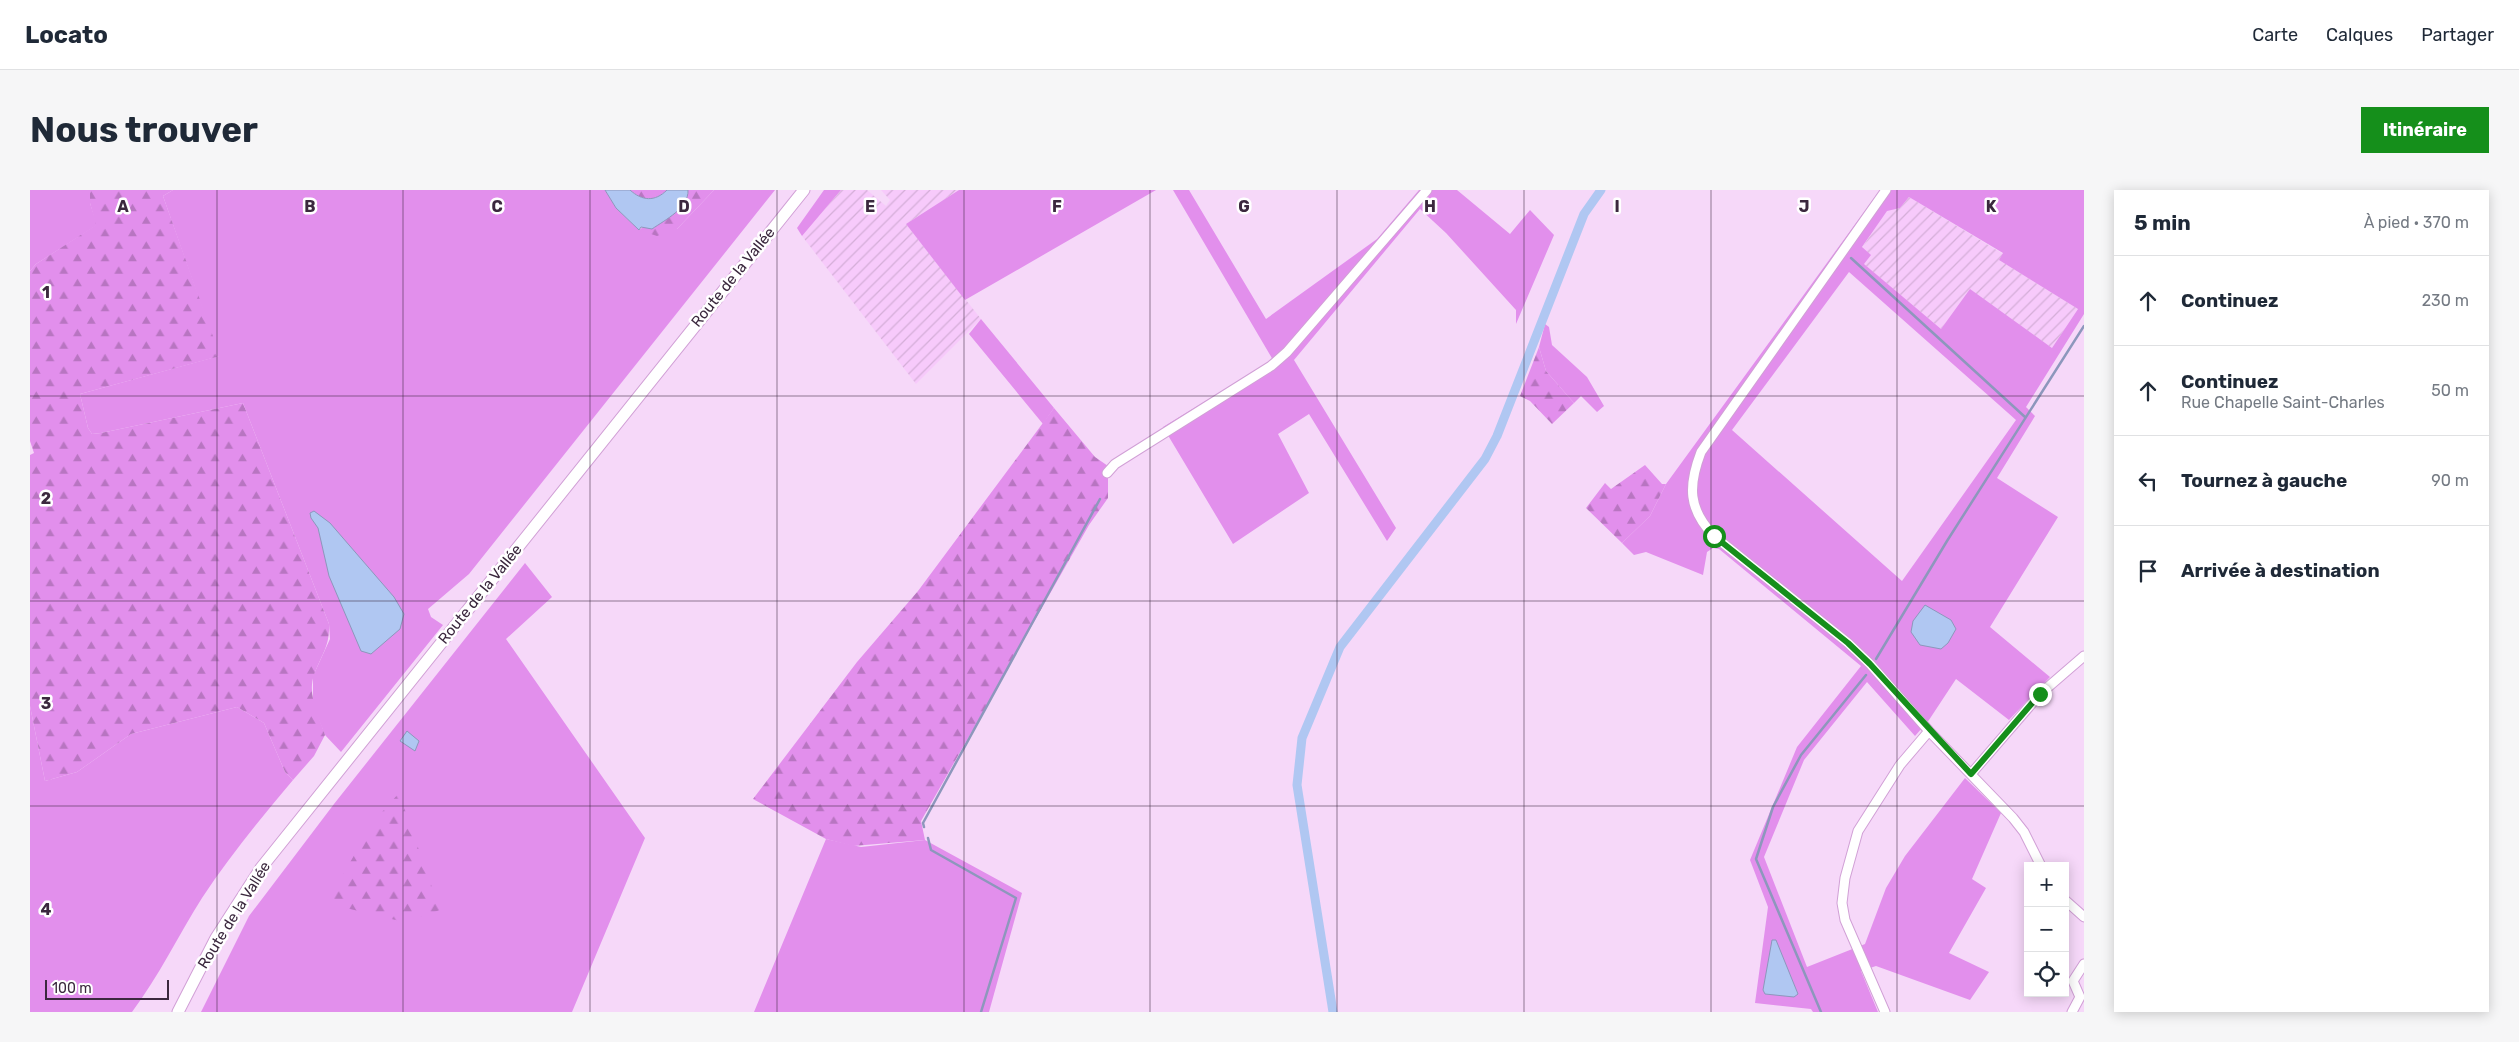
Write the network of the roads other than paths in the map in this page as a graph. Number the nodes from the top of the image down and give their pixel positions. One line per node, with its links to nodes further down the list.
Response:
1 (804, 190): 12 (main road, Route de la Vallée)
2 (1427, 190): 4 (street)
3 (1886, 190): 6 (street)
4 (1107, 473)
5 (2084, 656): 7 (street)
6 (1929, 731): 7 (street); 13 (street)
7 (1971, 774): 8 (street)
8 (2039, 862)
9 (2069, 904): 10 (street)
10 (2084, 917)
11 (2084, 964): 14 (street)
12 (178, 1012)
13 (1885, 1012)
14 (2072, 1012)

